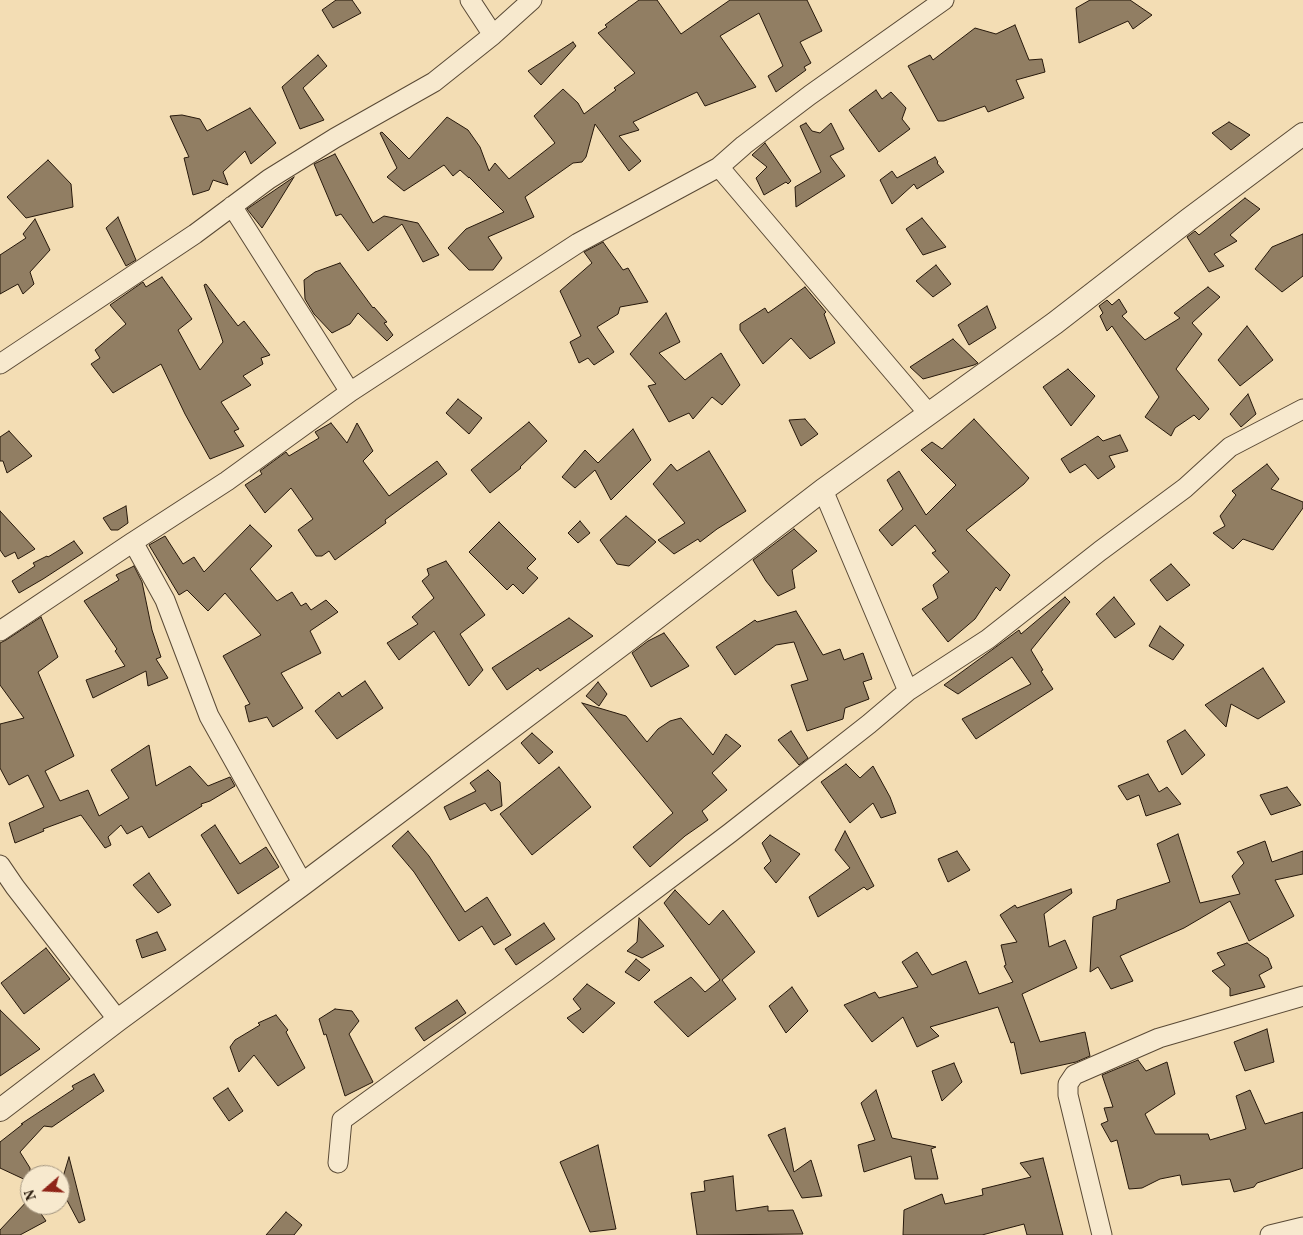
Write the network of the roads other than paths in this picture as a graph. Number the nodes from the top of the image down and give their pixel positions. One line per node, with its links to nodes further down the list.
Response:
1 (470, 0): 4 (street)
2 (532, 0): 4 (street)
3 (944, 0): 6 (street)
4 (493, 35): 7 (street)
5 (1303, 134): 11 (street)
6 (719, 167): 9 (street); 11 (street)
7 (232, 206): 8 (street); 9 (street)
8 (0, 364)
9 (350, 392): 13 (street)
10 (1303, 409): 15 (street)
11 (929, 414): 12 (street)
12 (823, 490): 15 (street); 17 (street)
13 (133, 542): 14 (street); 17 (street)
14 (0, 630)
15 (908, 691): 21 (street)
16 (0, 865): 19 (street)
17 (303, 884): 19 (street)
18 (1303, 996): 23 (street)
19 (118, 1020): 20 (street)
20 (0, 1110)
21 (338, 1163)
22 (1303, 1227): 24 (street)
23 (1102, 1235)
24 (1270, 1235)

